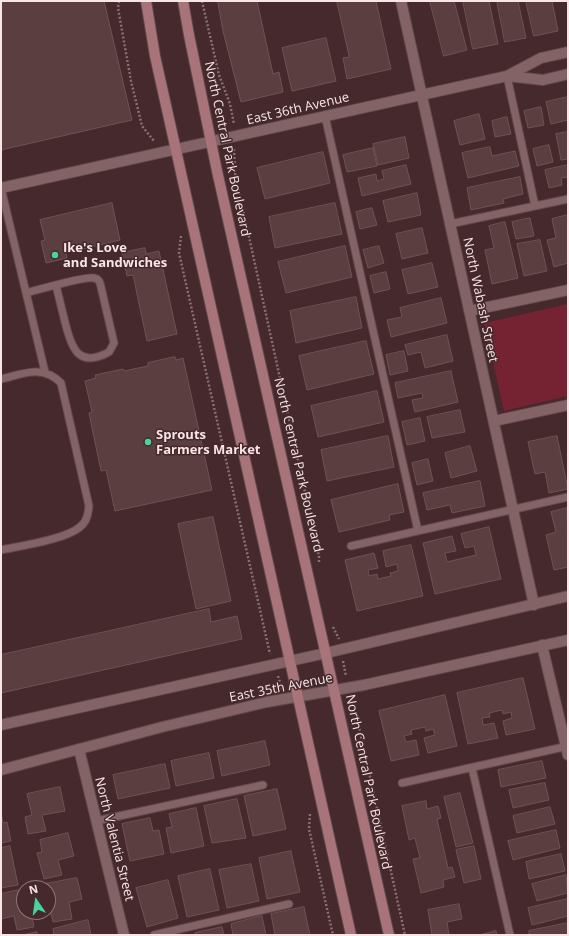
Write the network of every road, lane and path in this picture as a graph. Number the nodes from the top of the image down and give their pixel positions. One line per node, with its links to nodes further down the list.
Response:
1 (119, 1): 12 (path)
2 (146, 1): 14 (main road)
3 (184, 1): 13 (main road, North Central Park Boulevard)
4 (202, 1): 11 (path)
5 (401, 1): 9 (street, North Wabash Street)
6 (568, 52): 8 (street, East 36th Avenue)
7 (568, 74): 8 (street, East 36th Avenue)
8 (507, 76): 9 (street, East 36th Avenue); 18 (lane)
9 (422, 95): 10 (street, East 36th Avenue); 19 (street, North Wabash Street)
10 (325, 116): 13 (street, East 36th Avenue); 31 (lane)
11 (234, 122)
12 (142, 126)
13 (212, 142): 14 (street, East 36th Avenue); 41 (main road, North Central Park Boulevard)
14 (176, 149): 16 (street, East 36th Avenue); 42 (main road)
15 (235, 173): 34 (path)
16 (1, 188): 23 (lane)
17 (568, 199): 18 (lane)
18 (535, 206): 19 (lane)
19 (450, 224): 24 (street, North Wabash Street)
20 (182, 229): 43 (path)
21 (56, 286): 21 (lane); 23 (lane)
22 (568, 290): 24 (street)
23 (26, 293): 25 (lane)
24 (469, 311): 28 (street, North Wabash Street)
25 (45, 372): 26 (lane); 33 (lane)
26 (1, 379)
27 (568, 405): 28 (street)
28 (494, 421): 30 (street, North Wabash Street)
29 (568, 497): 30 (lane)
30 (513, 510): 31 (lane); 36 (street, North Wabash Street)
31 (418, 531): 32 (lane)
32 (350, 546)
33 (1, 550)
34 (319, 567)
35 (568, 596): 36 (street, East 35th Avenue)
36 (534, 605): 40 (street, East 35th Avenue)
37 (331, 624): 40 (path)
38 (568, 640): 39 (street, East 35th Avenue)
39 (542, 645): 44 (street, East 35th Avenue); 51 (street)
40 (341, 649): 41 (street, East 35th Avenue); 44 (path)
41 (326, 653): 42 (street, East 35th Avenue); 45 (main road, North Central Park Boulevard)
42 (288, 661): 43 (street, East 35th Avenue); 46 (main road)
43 (274, 664): 47 (path); 49 (street, East 35th Avenue)
44 (348, 688): 45 (street, East 35th Avenue)
45 (335, 690): 46 (street, East 35th Avenue); 63 (main road, North Central Park Boulevard)
46 (297, 697): 47 (street, East 35th Avenue); 62 (main road)
47 (286, 699): 50 (street, East 35th Avenue)
48 (353, 717): 64 (path)
49 (1, 725)
50 (79, 749): 53 (street, East 35th Avenue); 57 (street, North Valentia Street)
51 (567, 749): 52 (lane)
52 (472, 768): 54 (lane); 65 (lane)
53 (1, 770)
54 (402, 783)
55 (263, 785): 57 (lane)
56 (309, 807): 61 (path)
57 (96, 821): 59 (street, North Valentia Street)
58 (289, 904): 60 (lane)
59 (124, 935)
60 (154, 935)
61 (333, 935)
62 (351, 935)
63 (389, 935)
64 (405, 935)
65 (510, 935)

